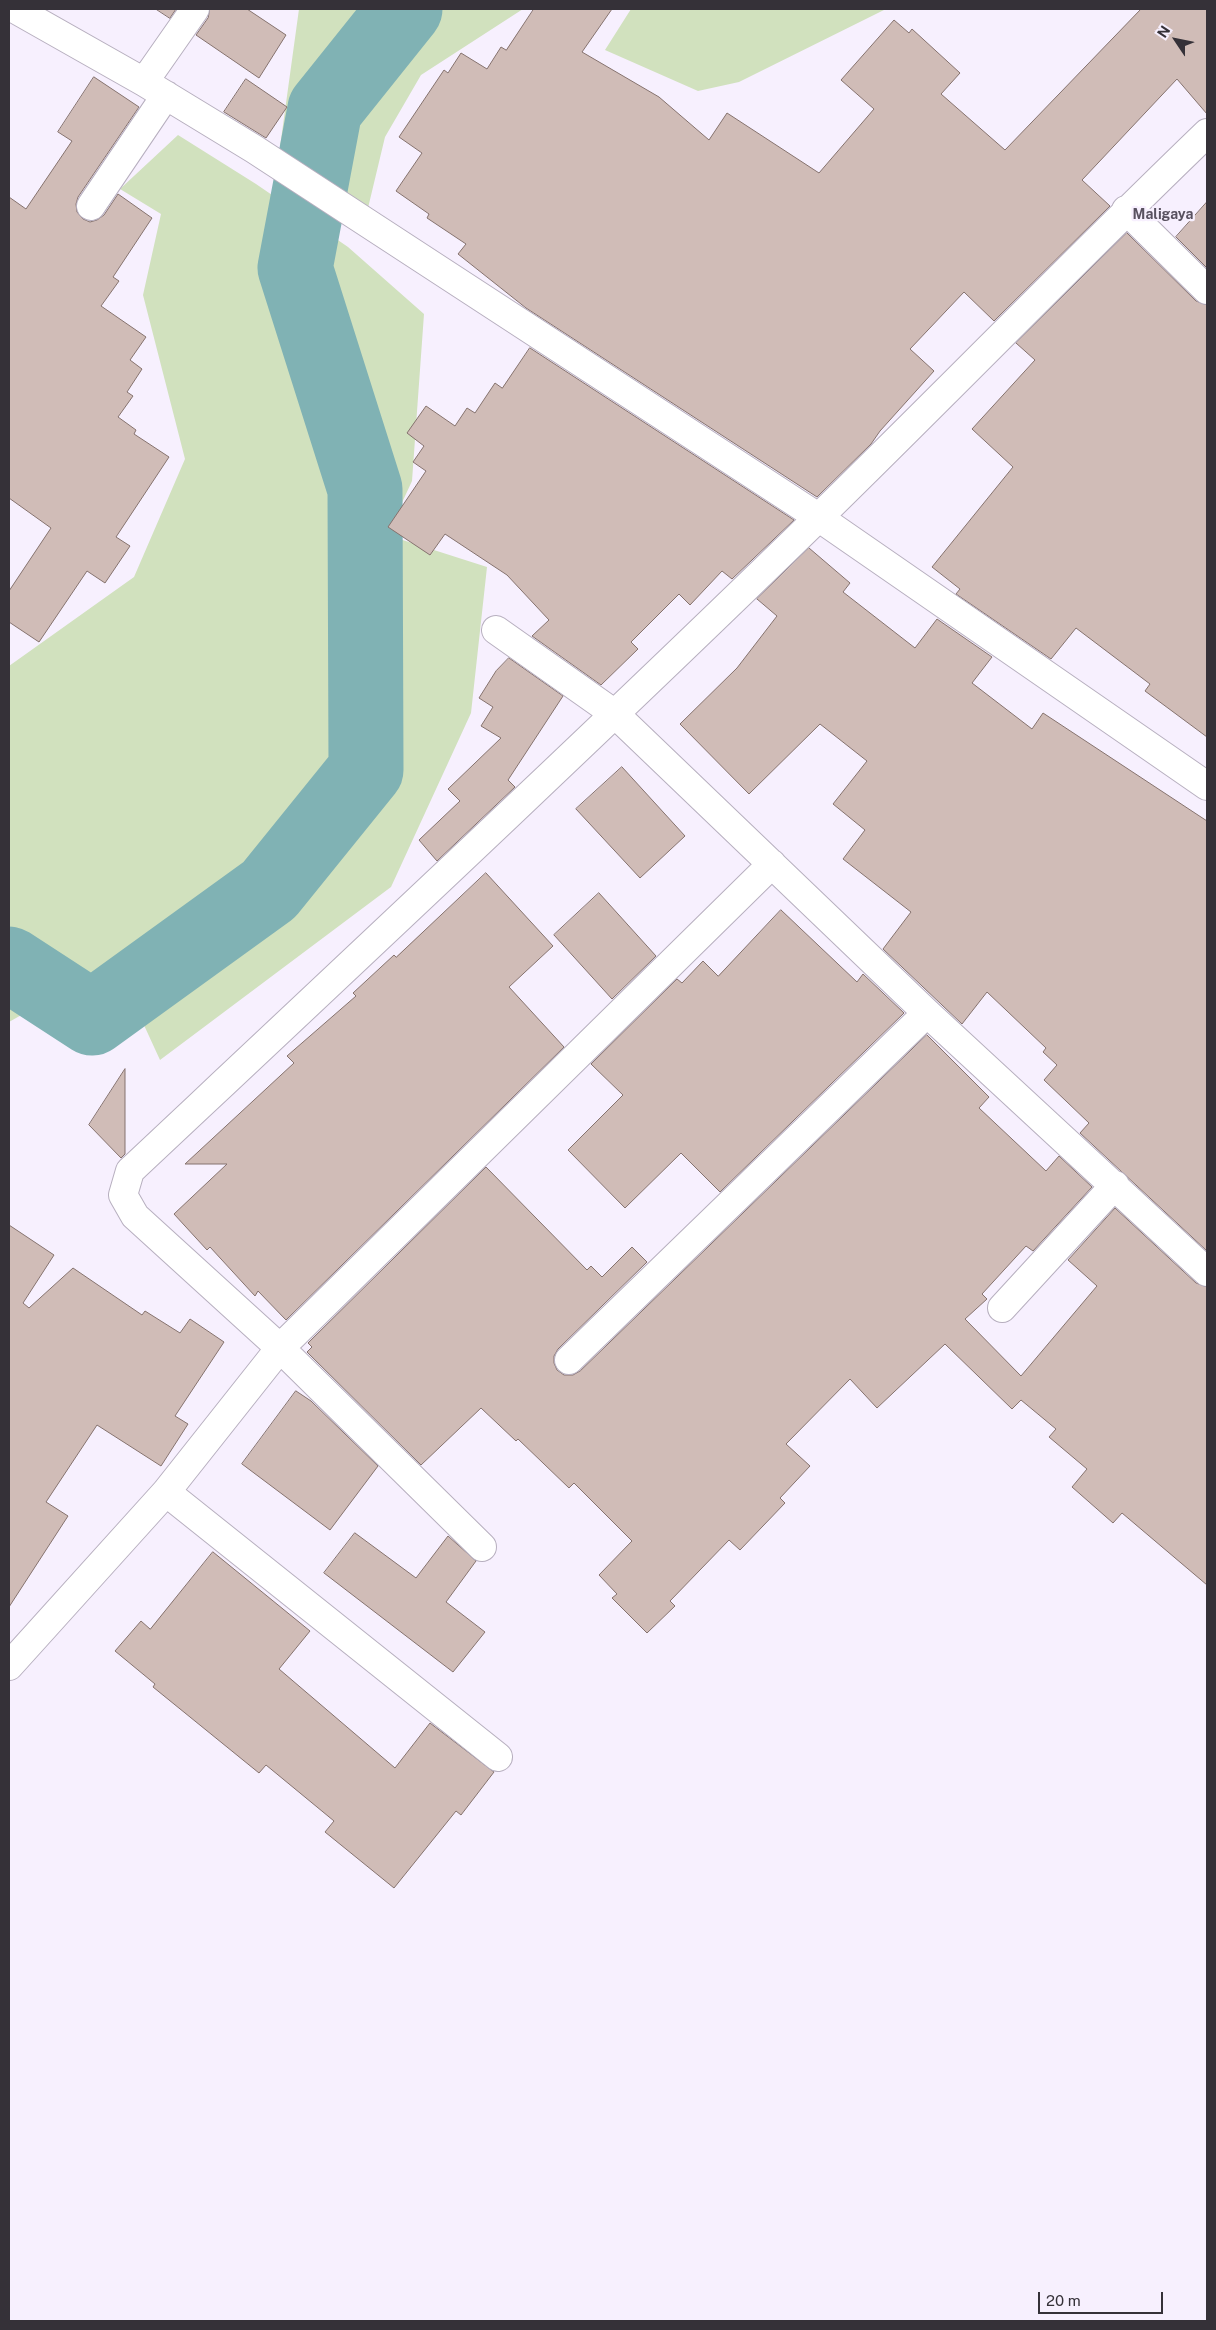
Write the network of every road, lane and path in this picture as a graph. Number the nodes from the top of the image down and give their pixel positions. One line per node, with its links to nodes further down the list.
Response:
1 (15, 9): 3 (street)
2 (195, 9): 3 (street)
3 (155, 88): 5 (street); 8 (street)
4 (1207, 133): 6 (street)
5 (90, 206)
6 (1126, 210): 7 (street); 8 (street)
7 (1207, 290)
8 (818, 517): 10 (street); 11 (street)
9 (496, 630): 10 (street)
10 (615, 714): 12 (street); 17 (street)
11 (1207, 786)
12 (772, 864): 13 (street); 17 (street)
13 (927, 1013): 14 (street); 18 (street)
14 (1115, 1185): 15 (street); 16 (street)
15 (1207, 1272)
16 (1002, 1308)
17 (280, 1348): 19 (street); 20 (street)
18 (570, 1360)
19 (166, 1492): 21 (street); 22 (street)
20 (482, 1547)
21 (9, 1666)
22 (498, 1757)

